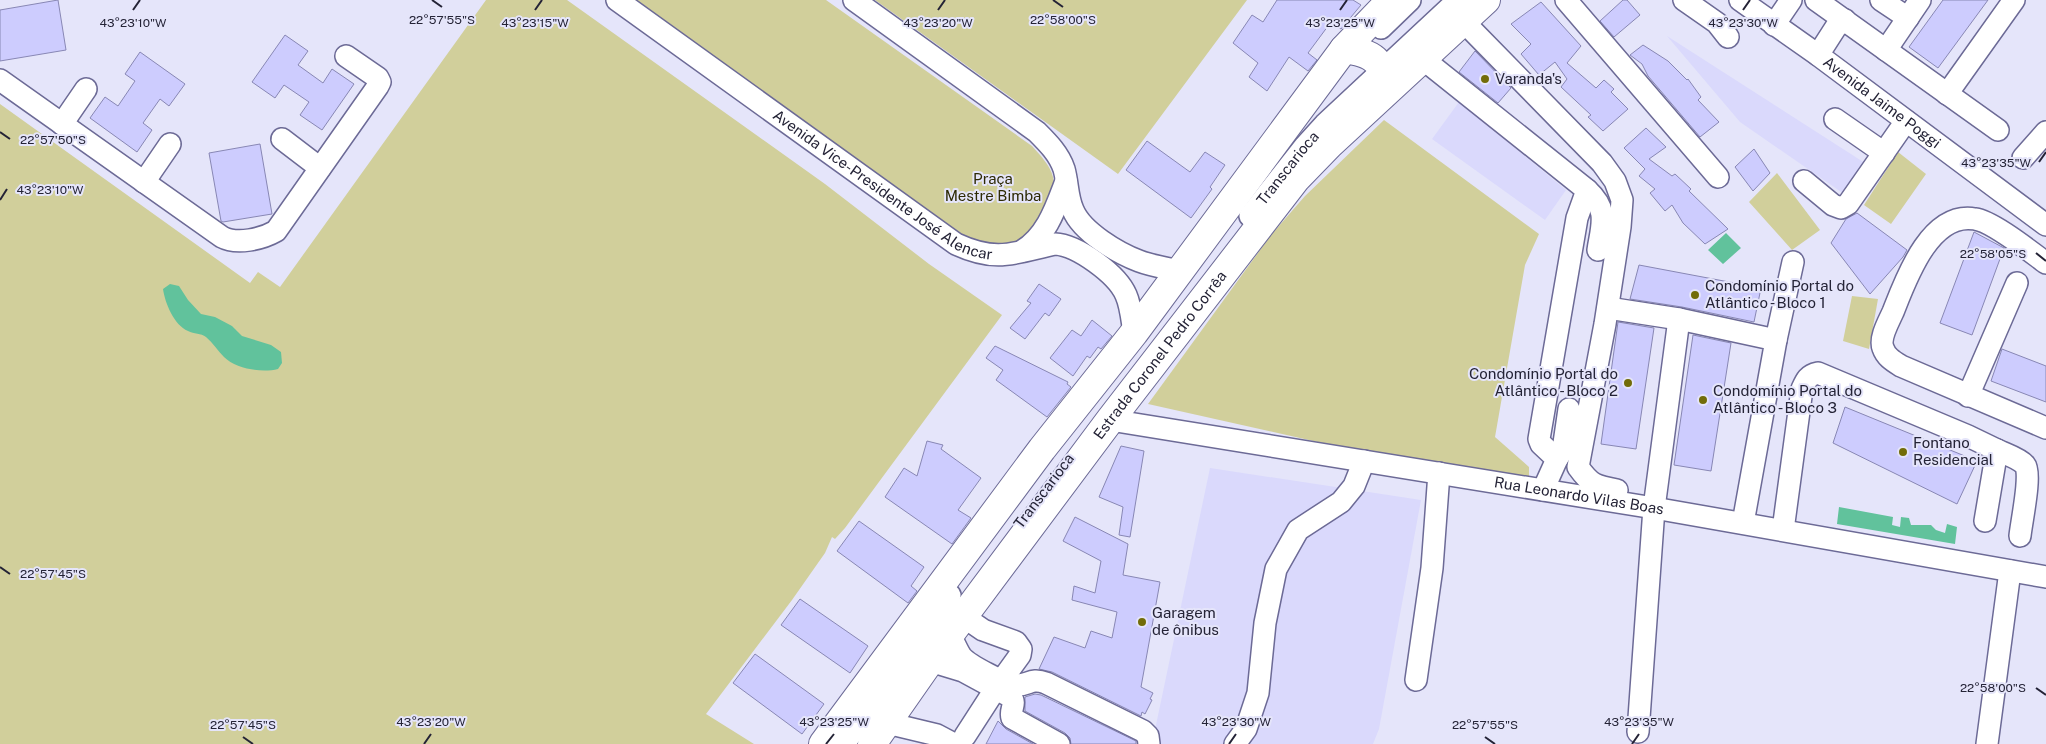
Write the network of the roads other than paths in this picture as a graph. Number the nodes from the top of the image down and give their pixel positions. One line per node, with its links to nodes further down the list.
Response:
1 (617, 0): 45 (street, Avenida Vice-Presidente José Alencar)
2 (854, 0): 40 (street)
3 (1391, 0): 19 (main road)
4 (1410, 0): 19 (street, Transcarioca)
5 (1486, 0): 14 (main road, Estrada Coronel Pedro Corrêa)
6 (1566, 0): 38 (street)
7 (1684, 0): 18 (street)
8 (1740, 0): 17 (street, Avenida Jaime Poggi)
9 (1791, 0): 17 (street)
10 (1881, 0): 15 (street)
11 (1920, 0): 15 (street)
12 (2014, 0): 27 (street)
13 (1820, 1): 16 (street)
14 (1460, 11): 23 (main road, Estrada Coronel Pedro Corrêa); 25 (street, Transcarioca); 50 (street)
15 (1908, 18): 20 (street)
16 (1845, 20): 20 (street); 21 (street)
17 (1774, 25): 21 (street, Avenida Jaime Poggi)
18 (1728, 37)
19 (1352, 50): 25 (main road); 48 (main road); 77 (street, Transcarioca)
20 (1886, 50): 27 (street)
21 (1818, 55): 29 (street, Avenida Jaime Poggi)
22 (346, 56): 37 (street)
23 (1423, 59): 25 (main road, Estrada Coronel Pedro Corrêa); 42 (street)
24 (0, 80): 30 (street)
25 (1382, 83): 56 (main road, Estrada Coronel Pedro Corrêa); 78 (street, Transcarioca)
26 (86, 89): 30 (street)
27 (1947, 94): 31 (street)
28 (1835, 118): 35 (street)
29 (1906, 121): 35 (street); 43 (street, Avenida Jaime Poggi)
30 (62, 124): 41 (street)
31 (1998, 130)
32 (2046, 132): 36 (street)
33 (282, 139): 37 (street)
34 (170, 144): 41 (street)
35 (1884, 153): 39 (street)
36 (2023, 158)
37 (320, 168): 41 (street)
38 (1718, 177)
39 (1804, 180)
40 (1066, 181): 45 (street); 48 (street)
41 (144, 182)
42 (1587, 190): 44 (street); 59 (street)
43 (2046, 225)
44 (1598, 250)
45 (1022, 251): 52 (street, Avenida Vice-Presidente José Alencar)
46 (1793, 262): 53 (street)
47 (2046, 263): 54 (street)
48 (1180, 271): 52 (main road)
49 (2017, 283): 54 (street)
50 (1608, 308): 51 (street); 63 (street)
51 (1679, 320): 53 (street); 63 (street)
52 (1134, 333): 77 (main road)
53 (1776, 340): 64 (street)
54 (1968, 396): 57 (street)
55 (1570, 409): 59 (street)
56 (1110, 420): 60 (street, Rua Leonardo Vilas Boas); 70 (main road, Estrada Coronel Pedro Corrêa)
57 (2046, 428)
58 (1997, 450): 65 (street); 66 (street); 67 (street)
59 (1557, 459): 62 (street)
60 (1364, 461): 61 (street, Rua Leonardo Vilas Boas); 81 (street)
61 (1439, 473): 62 (street, Rua Leonardo Vilas Boas); 72 (street)
62 (1543, 490): 63 (street, Rua Leonardo Vilas Boas)
63 (1655, 502): 64 (street, Rua Leonardo Vilas Boas); 74 (street)
64 (1744, 518): 66 (street, Rua Leonardo Vilas Boas)
65 (1985, 521)
66 (1783, 530): 68 (street, Rua Leonardo Vilas Boas)
67 (2020, 536)
68 (2010, 571): 69 (street, Rua Leonardo Vilas Boas); 82 (street)
69 (2046, 577)
70 (957, 626): 71 (main road, Estrada Coronel Pedro Corrêa); 73 (street); 73 (street)
71 (930, 662): 73 (street); 75 (main road, Estrada Coronel Pedro Corrêa)
72 (1416, 680)
73 (1002, 686): 76 (street); 79 (street); 80 (street)
74 (1638, 732)
75 (880, 733): 76 (street)
76 (960, 740)
77 (828, 741)
78 (858, 744)
79 (1059, 744)
80 (1148, 744)
81 (1235, 744)
82 (1987, 744)

